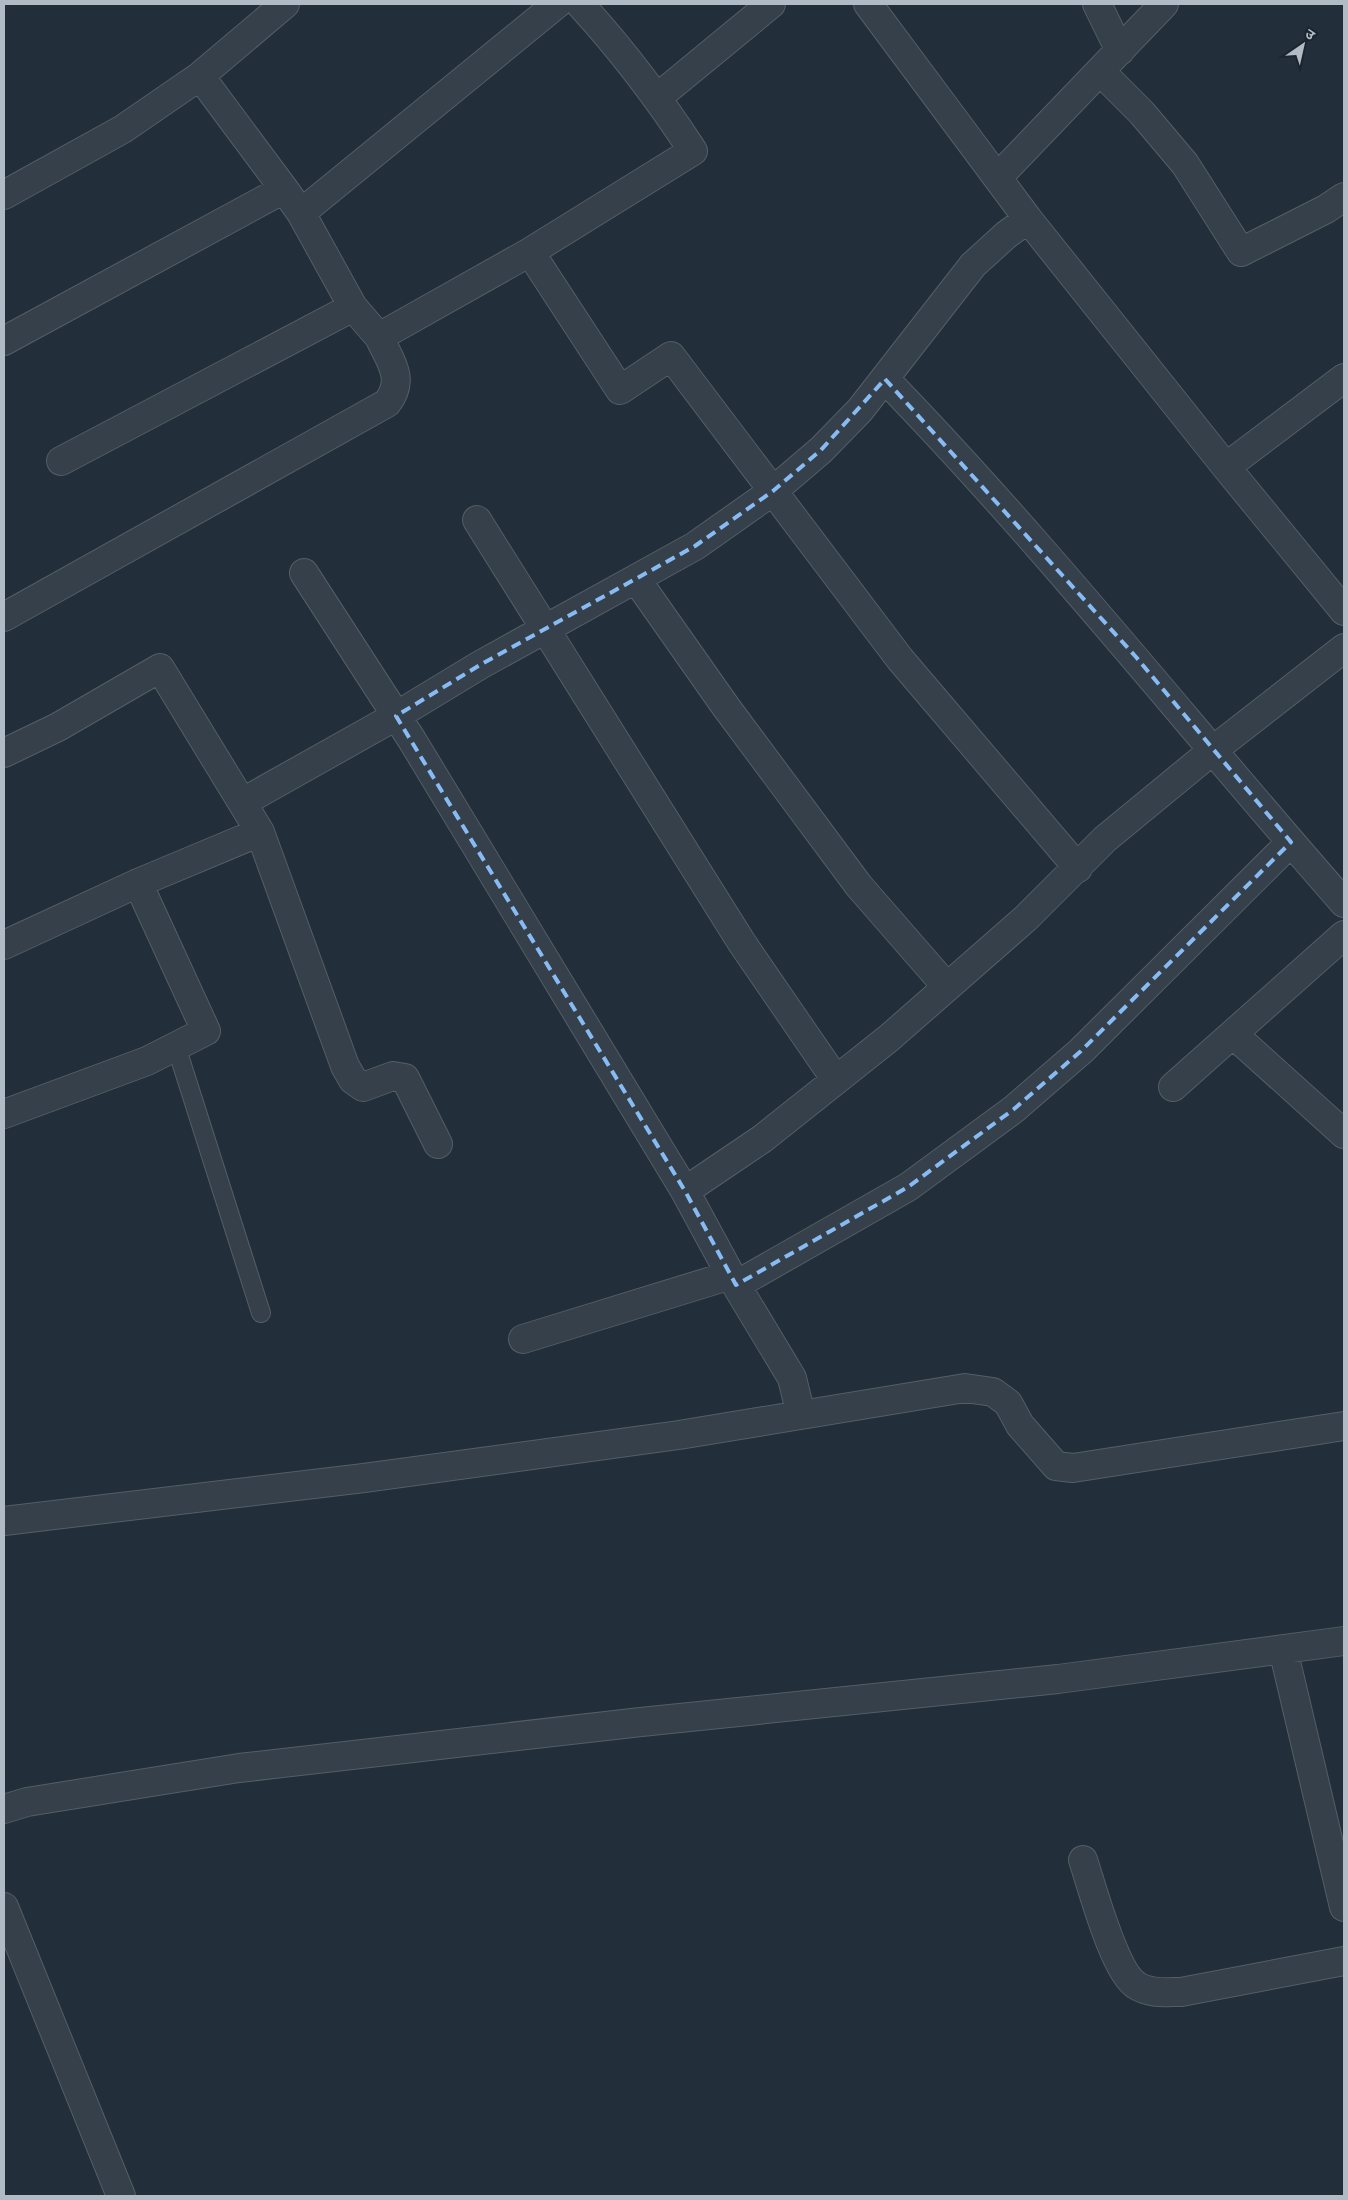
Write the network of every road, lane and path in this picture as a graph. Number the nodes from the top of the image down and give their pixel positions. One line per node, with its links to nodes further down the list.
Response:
1 (285, 4): 10 (street)
2 (556, 4): 16 (street)
3 (580, 4): 11 (street)
4 (772, 4): 11 (street)
5 (868, 4): 12 (street)
6 (1098, 4): 8 (street)
7 (1164, 4): 8 (street)
8 (1120, 51): 9 (street)
9 (1100, 71): 12 (street); 15 (street)
10 (200, 76): 13 (street); 14 (street)
11 (658, 97): 18 (street)
12 (998, 178): 17 (street)
13 (284, 189): 16 (street); 21 (street)
14 (4, 195)
15 (1344, 197)
16 (300, 213): 19 (street)
17 (1028, 219): 23 (street); 25 (street)
18 (530, 252): 20 (street); 26 (street)
19 (353, 307): 20 (street); 24 (street)
20 (379, 337): 31 (street)
21 (4, 341)
22 (1344, 378): 25 (street)
23 (885, 380): 26 (street); 35 (street)
24 (61, 461)
25 (1226, 467): 30 (street)
26 (773, 491): 29 (street); 40 (street)
27 (476, 520): 32 (street)
28 (304, 573): 34 (street)
29 (636, 578): 32 (street); 45 (street)
30 (1344, 611)
31 (4, 617)
32 (545, 628): 34 (street); 48 (street)
33 (1344, 648): 35 (street)
34 (396, 716): 37 (street); 53 (street)
35 (1212, 751): 39 (street); 40 (street)
36 (4, 753): 37 (street)
37 (243, 802): 38 (street)
38 (260, 832): 41 (street); 52 (street)
39 (1291, 842): 42 (street); 54 (street)
40 (1078, 868): 45 (street)
41 (138, 883): 44 (street); 47 (street)
42 (1344, 903)
43 (1344, 935): 46 (street)
44 (4, 945)
45 (946, 988): 48 (street)
46 (1234, 1035): 49 (street); 51 (street)
47 (176, 1046): 50 (street); 55 (lane)
48 (836, 1080): 53 (street)
49 (1173, 1087)
50 (4, 1114)
51 (1344, 1134)
52 (438, 1144)
53 (685, 1191): 54 (street)
54 (733, 1280): 56 (street); 57 (street)
55 (261, 1313)
56 (522, 1340)
57 (801, 1415): 58 (street); 59 (street)
58 (1344, 1426)
59 (4, 1522)
60 (1344, 1641): 61 (street)
61 (1283, 1649): 62 (street); 65 (street)
62 (4, 1809)
63 (1083, 1860): 66 (street)
64 (4, 1907): 67 (street)
65 (1344, 1907)
66 (1344, 1961)
67 (121, 2196)

